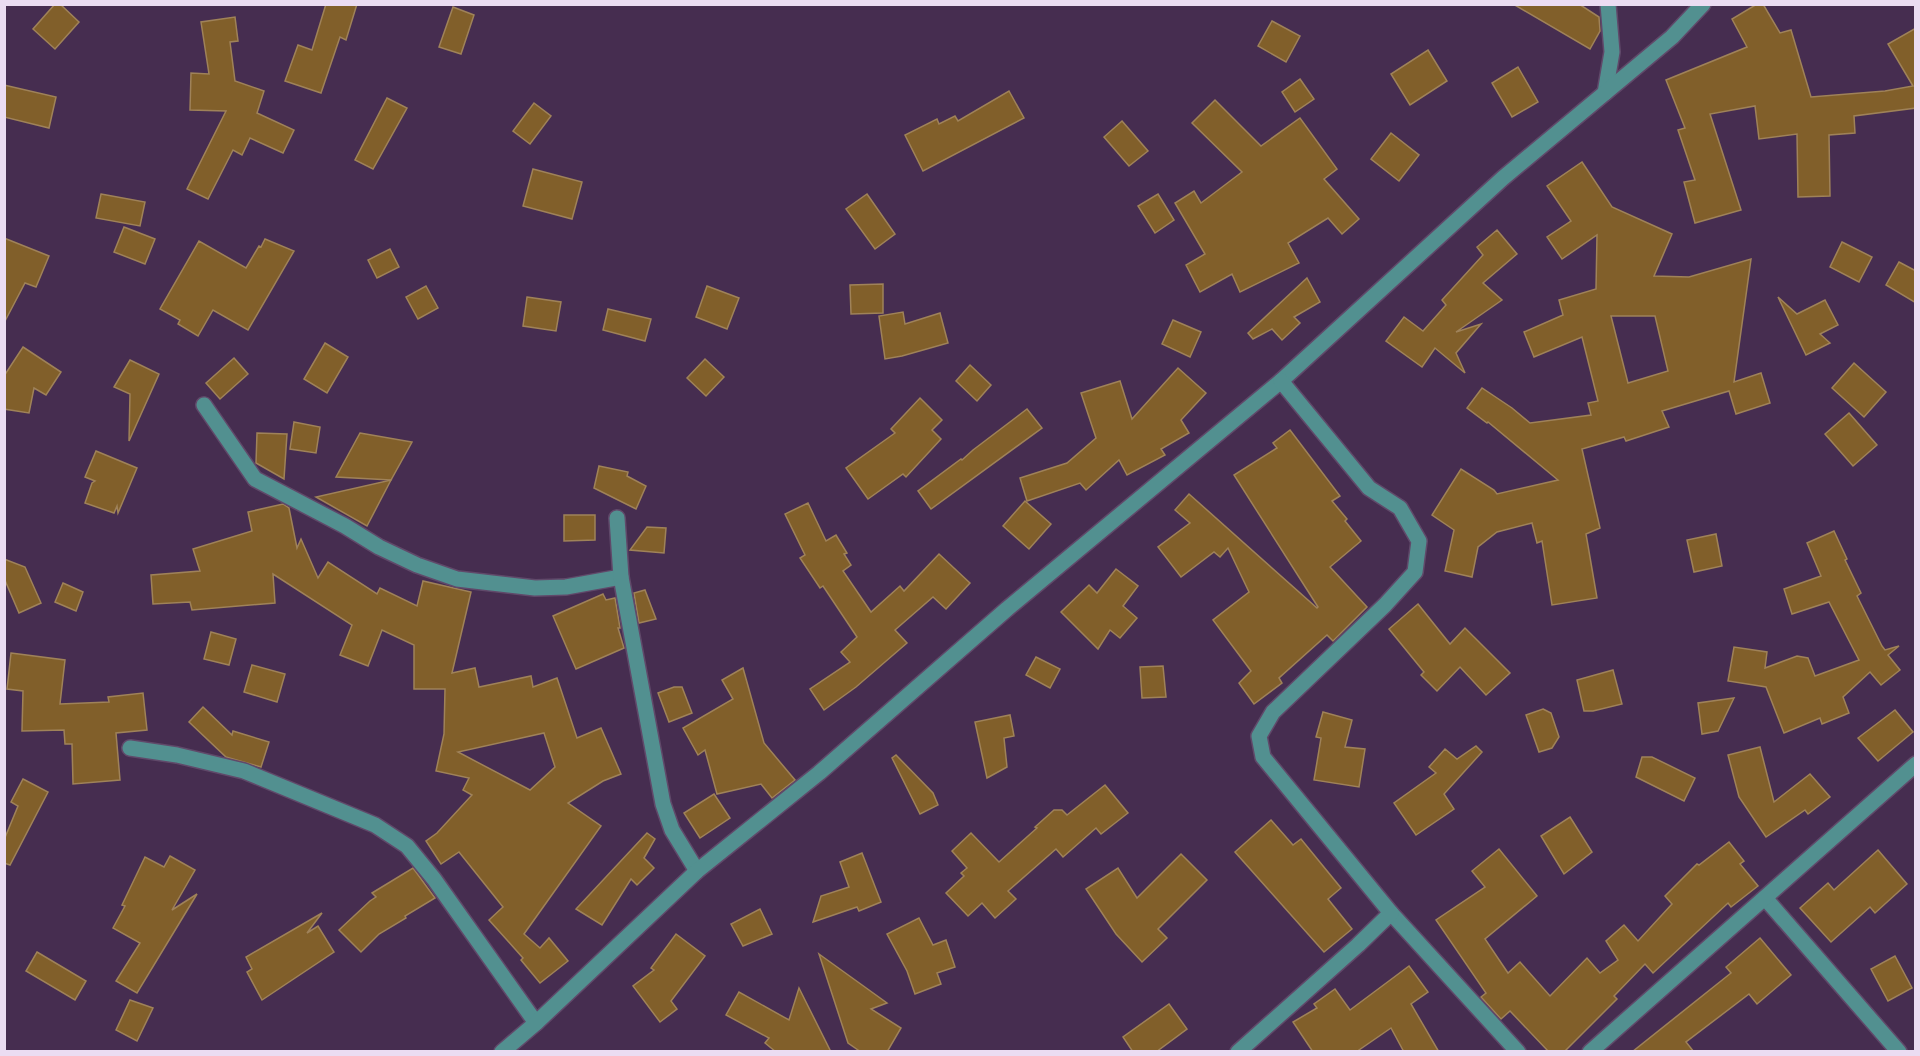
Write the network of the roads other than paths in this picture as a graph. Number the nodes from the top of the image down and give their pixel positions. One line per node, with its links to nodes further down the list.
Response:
1 (1608, 4): 3 (street)
2 (1703, 4): 3 (street)
3 (1605, 93): 4 (street)
4 (1281, 381): 10 (street); 12 (street)
5 (204, 405): 7 (street)
6 (617, 518): 7 (street)
7 (621, 577): 10 (street)
8 (130, 748): 13 (street)
9 (1916, 764): 11 (street)
10 (697, 871): 13 (street)
11 (1765, 898): 17 (street); 18 (street)
12 (1391, 913): 15 (street); 16 (street)
13 (536, 1023): 14 (street)
14 (502, 1052)
15 (1238, 1052)
16 (1518, 1052)
17 (1590, 1052)
18 (1899, 1052)

